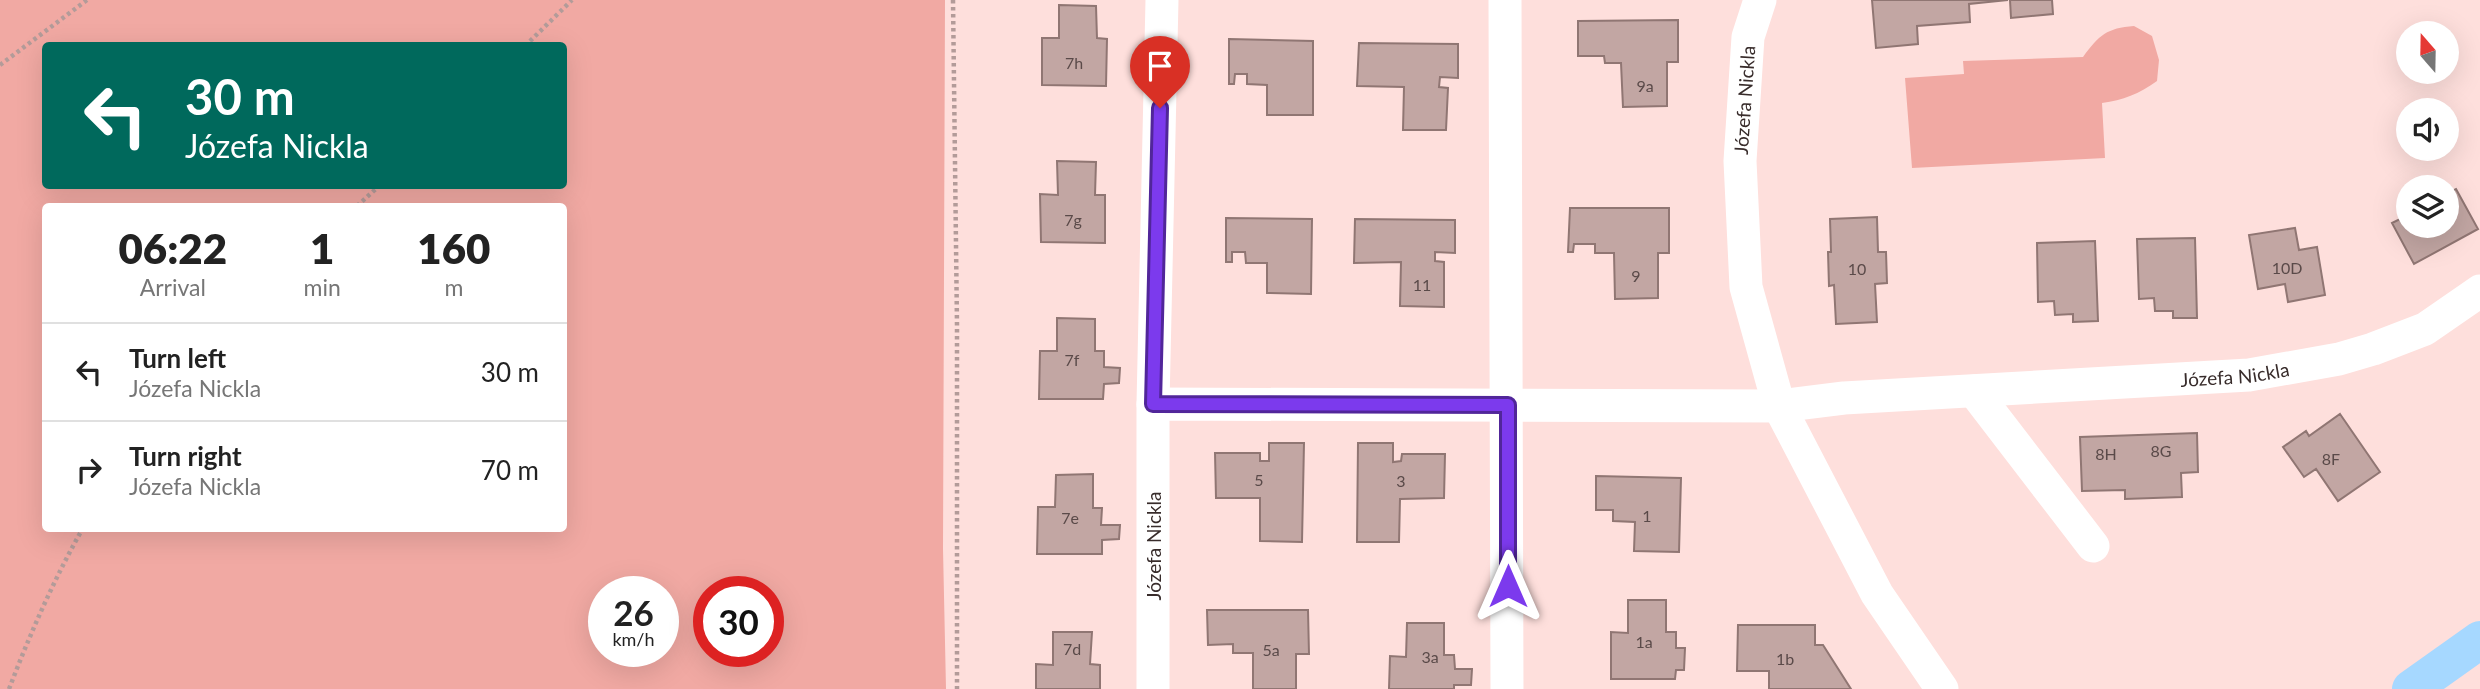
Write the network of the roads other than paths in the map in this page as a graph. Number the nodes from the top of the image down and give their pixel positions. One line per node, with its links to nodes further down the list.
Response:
1 (1162, 0): 6 (street, Józefa Nickla)
2 (1506, 0): 7 (street)
3 (1760, 0): 8 (street, Józefa Nickla)
4 (2480, 291): 5 (street, Józefa Nickla)
5 (1974, 391): 8 (street, Józefa Nickla); 9 (street)
6 (1153, 404): 7 (street, Józefa Nickla); 11 (street, Józefa Nickla)
7 (1508, 405): 8 (street, Józefa Nickla); 12 (street)
8 (1779, 407): 13 (street, Józefa Nickla)
9 (2093, 546)
10 (2480, 640): 14 (main road)
11 (1153, 689)
12 (1507, 689)
13 (1942, 689)
14 (2412, 689)

